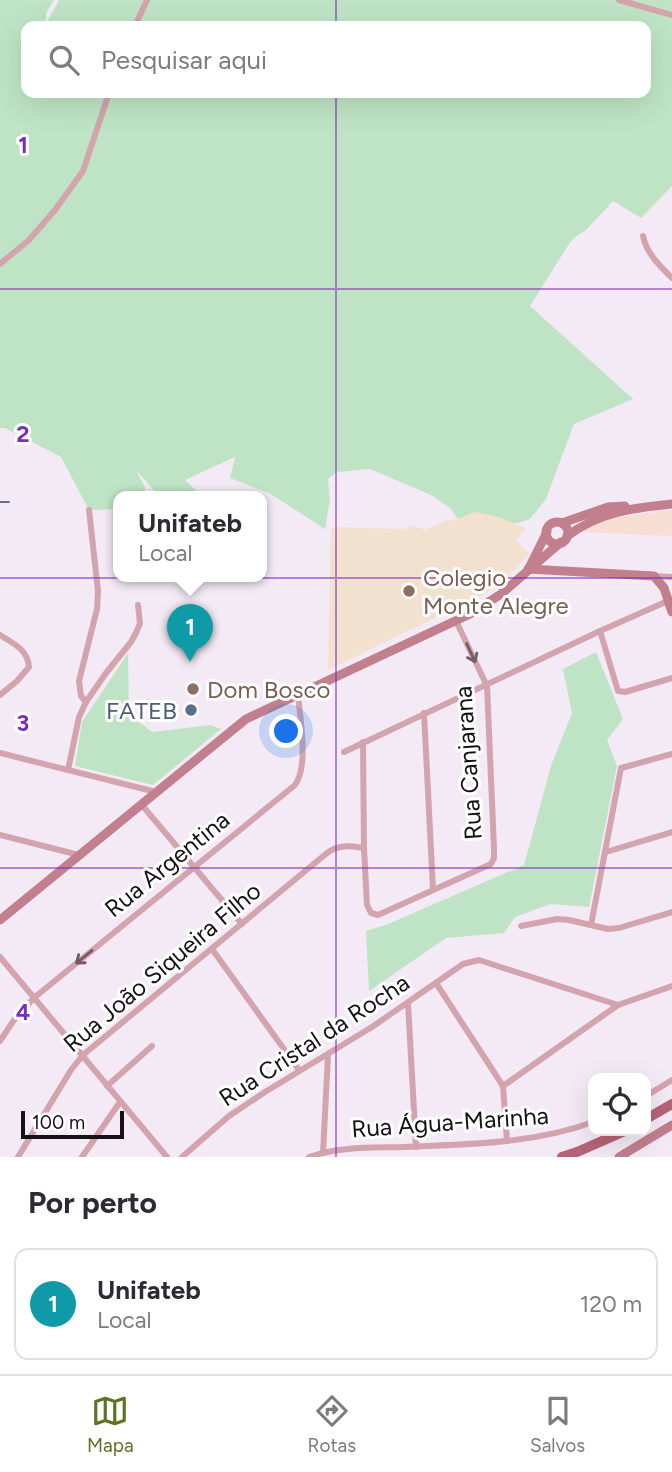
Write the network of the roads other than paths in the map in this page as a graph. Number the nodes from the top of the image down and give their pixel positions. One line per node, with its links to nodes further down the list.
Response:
1 (147, 0): 4 (street)
2 (619, 0): 3 (street)
3 (672, 15)
4 (137, 21)
5 (107, 98): 7 (street)
6 (643, 236): 8 (street)
7 (0, 264)
8 (672, 278)
9 (672, 504): 10 (main road)
10 (641, 507): 12 (main road); 14 (main road)
11 (89, 510): 29 (street)
12 (562, 523): 13 (main road); 14 (main road)
13 (547, 532): 14 (main road); 15 (main road)
14 (562, 542): 15 (main road); 16 (main road)
15 (538, 548): 16 (main road)
16 (528, 569): 17 (main road); 22 (main road)
17 (654, 576): 18 (street); 19 (main road)
18 (672, 577)
19 (670, 600): 21 (main road); 23 (street)
20 (138, 605): 29 (street)
21 (672, 612)
22 (456, 621): 26 (street, Rua Canjarana, one-way to 26); 27 (main road)
23 (600, 631): 25 (street); 26 (street)
24 (0, 635): 28 (street)
25 (672, 678)
26 (487, 685): 30 (street); 44 (street, Rua Canjarana)
27 (298, 694): 36 (main road); 43 (street, Rua Argentina)
28 (0, 695)
29 (86, 702): 35 (street)
30 (424, 713): 31 (street); 44 (street)
31 (363, 742): 32 (street); 40 (street)
32 (344, 752)
33 (0, 753): 35 (street)
34 (672, 754): 41 (street)
35 (68, 770): 36 (street)
36 (156, 792): 37 (main road)
37 (141, 804): 42 (main road); 43 (street)
38 (672, 832): 41 (street)
39 (0, 835): 42 (street)
40 (364, 848): 44 (street); 47 (street, Rua João Siqueira Filho)
41 (606, 852): 48 (street)
42 (79, 855): 46 (main road)
43 (194, 867): 47 (street); 54 (street, Rua Argentina, one-way to 54)
44 (433, 890)
45 (672, 912): 48 (street)
46 (2, 916)
47 (242, 924): 50 (street, Rua João Siqueira Filho)
48 (591, 925): 49 (street)
49 (522, 926)
50 (212, 949): 59 (street, Rua João Siqueira Filho); 61 (street)
51 (0, 957): 54 (street)
52 (436, 983): 55 (street, Rua Cristal da Rocha); 56 (street, Rua Cristal da Rocha); 64 (street)
53 (672, 986): 56 (street)
54 (35, 997): 57 (street, Rua Argentina); 59 (street)
55 (408, 1003): 60 (street, Rua Cristal da Rocha); 73 (street)
56 (618, 1005): 64 (street)
57 (0, 1041)
58 (152, 1046): 63 (street)
59 (83, 1055): 63 (street); 75 (street, Rua João Siqueira Filho)
60 (328, 1055): 61 (street, Rua Cristal da Rocha); 74 (street)
61 (299, 1070): 78 (street, Rua Cristal da Rocha)
62 (672, 1080): 65 (street)
63 (107, 1086): 66 (street)
64 (503, 1086): 72 (street)
65 (651, 1093)
66 (120, 1102): 76 (street); 77 (street)
67 (670, 1105): 68 (main road)
68 (651, 1116)
69 (588, 1124): 72 (street, Rua Água-Marinha)
70 (672, 1125): 81 (main road)
71 (614, 1136): 80 (main road)
72 (507, 1141): 73 (street, Rua Água-Marinha)
73 (416, 1147): 74 (street, Rua Água-Marinha)
74 (323, 1153): 79 (street, Rua Água-Marinha)
75 (18, 1157)
76 (82, 1157)
77 (167, 1157)
78 (182, 1157)
79 (309, 1157)
80 (562, 1157)
81 (619, 1157)

